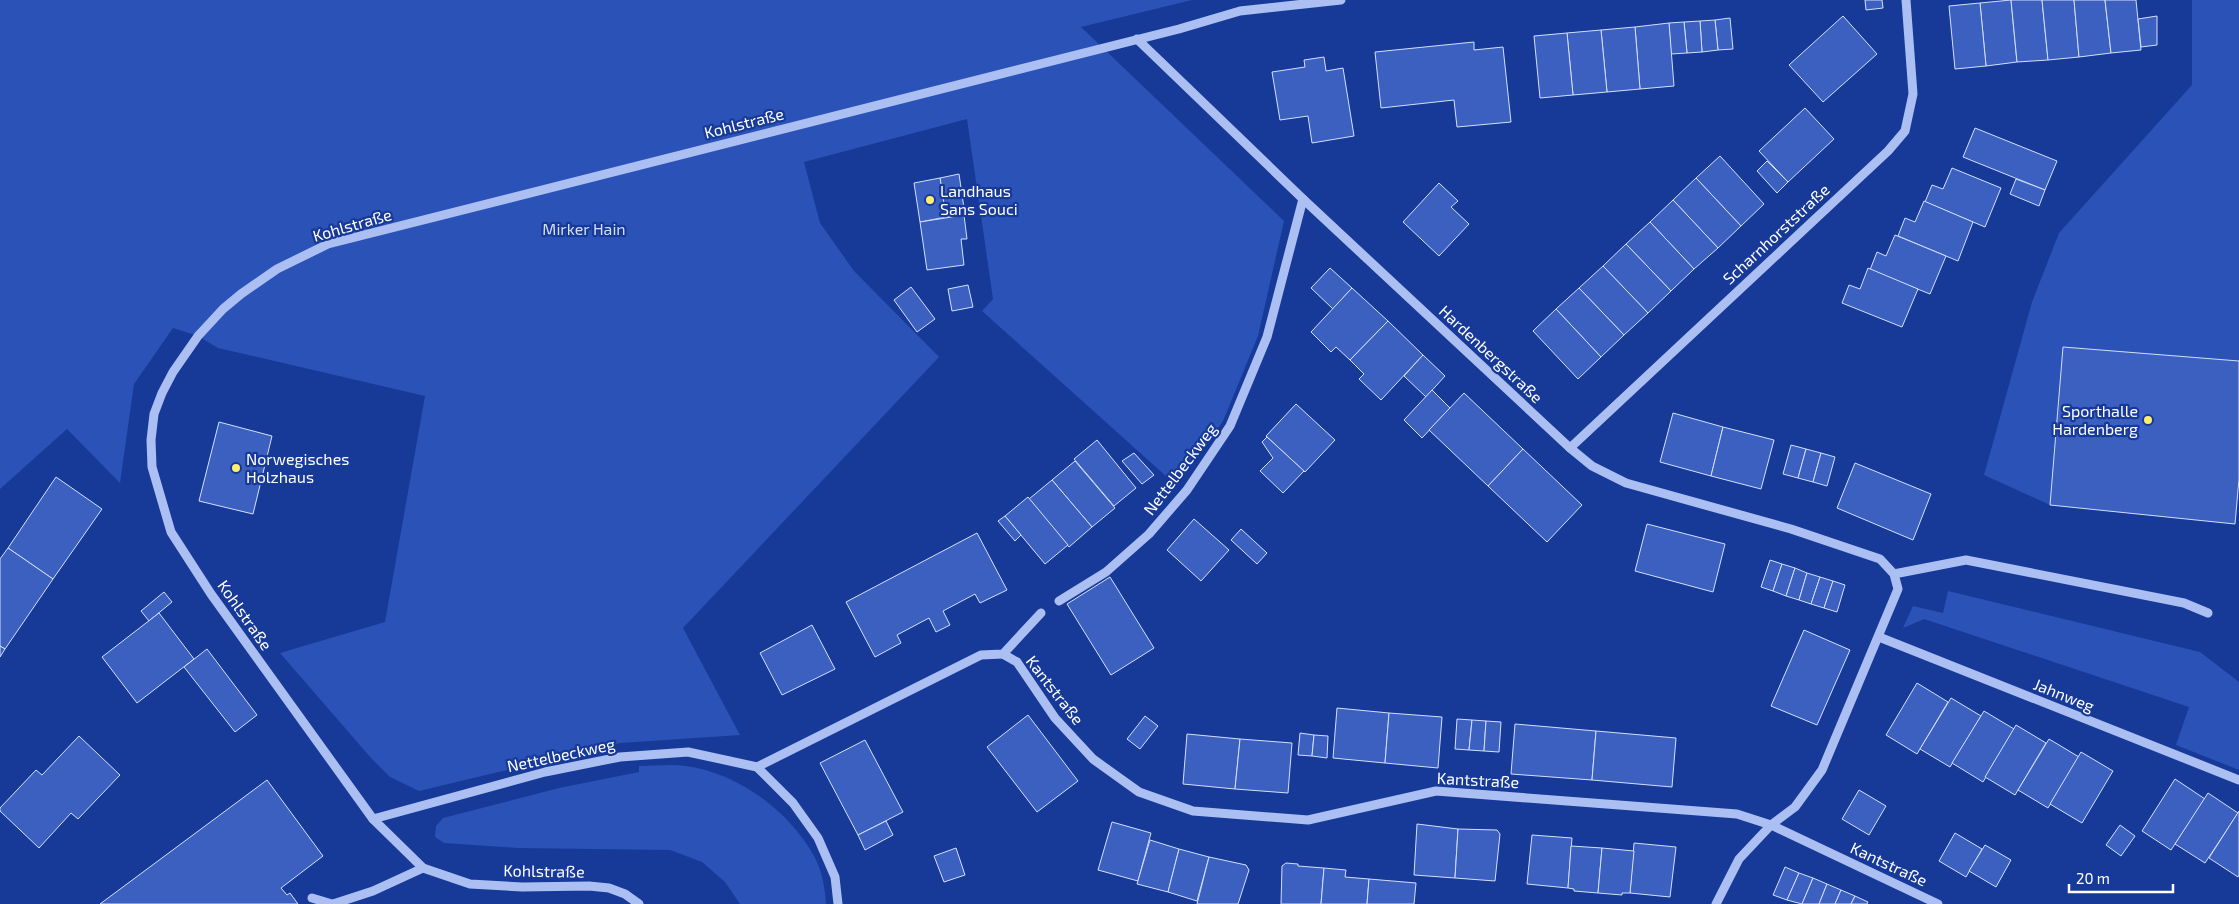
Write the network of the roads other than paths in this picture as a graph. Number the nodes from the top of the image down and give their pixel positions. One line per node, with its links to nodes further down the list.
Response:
1 (1341, 0): 3 (street, Kohlstraße)
2 (1906, 0): 5 (street, Scharnhorststraße)
3 (1137, 39): 4 (street, Hardenbergstraße); 14 (street, Kohlstraße)
4 (1303, 199): 5 (street, Hardenbergstraße); 7 (street, Nettelbeckweg)
5 (1570, 448): 6 (street, Hardenbergstraße)
6 (1894, 574): 9 (street); 10 (street)
7 (1059, 601)
8 (1041, 612): 11 (street)
9 (2208, 613)
10 (1879, 637): 13 (street, Jahnweg); 15 (street)
11 (1003, 654): 12 (street); 15 (street, Kantstraße)
12 (757, 767): 14 (street, Nettelbeckweg); 20 (street)
13 (2239, 780)
14 (373, 819): 16 (street, Kohlstraße)
15 (1771, 825): 21 (street); 22 (street, Kantstraße)
16 (423, 868): 18 (street); 19 (street, Kohlstraße)
17 (312, 898): 18 (street)
18 (333, 904)
19 (639, 904)
20 (838, 904)
21 (1716, 904)
22 (1938, 904)

